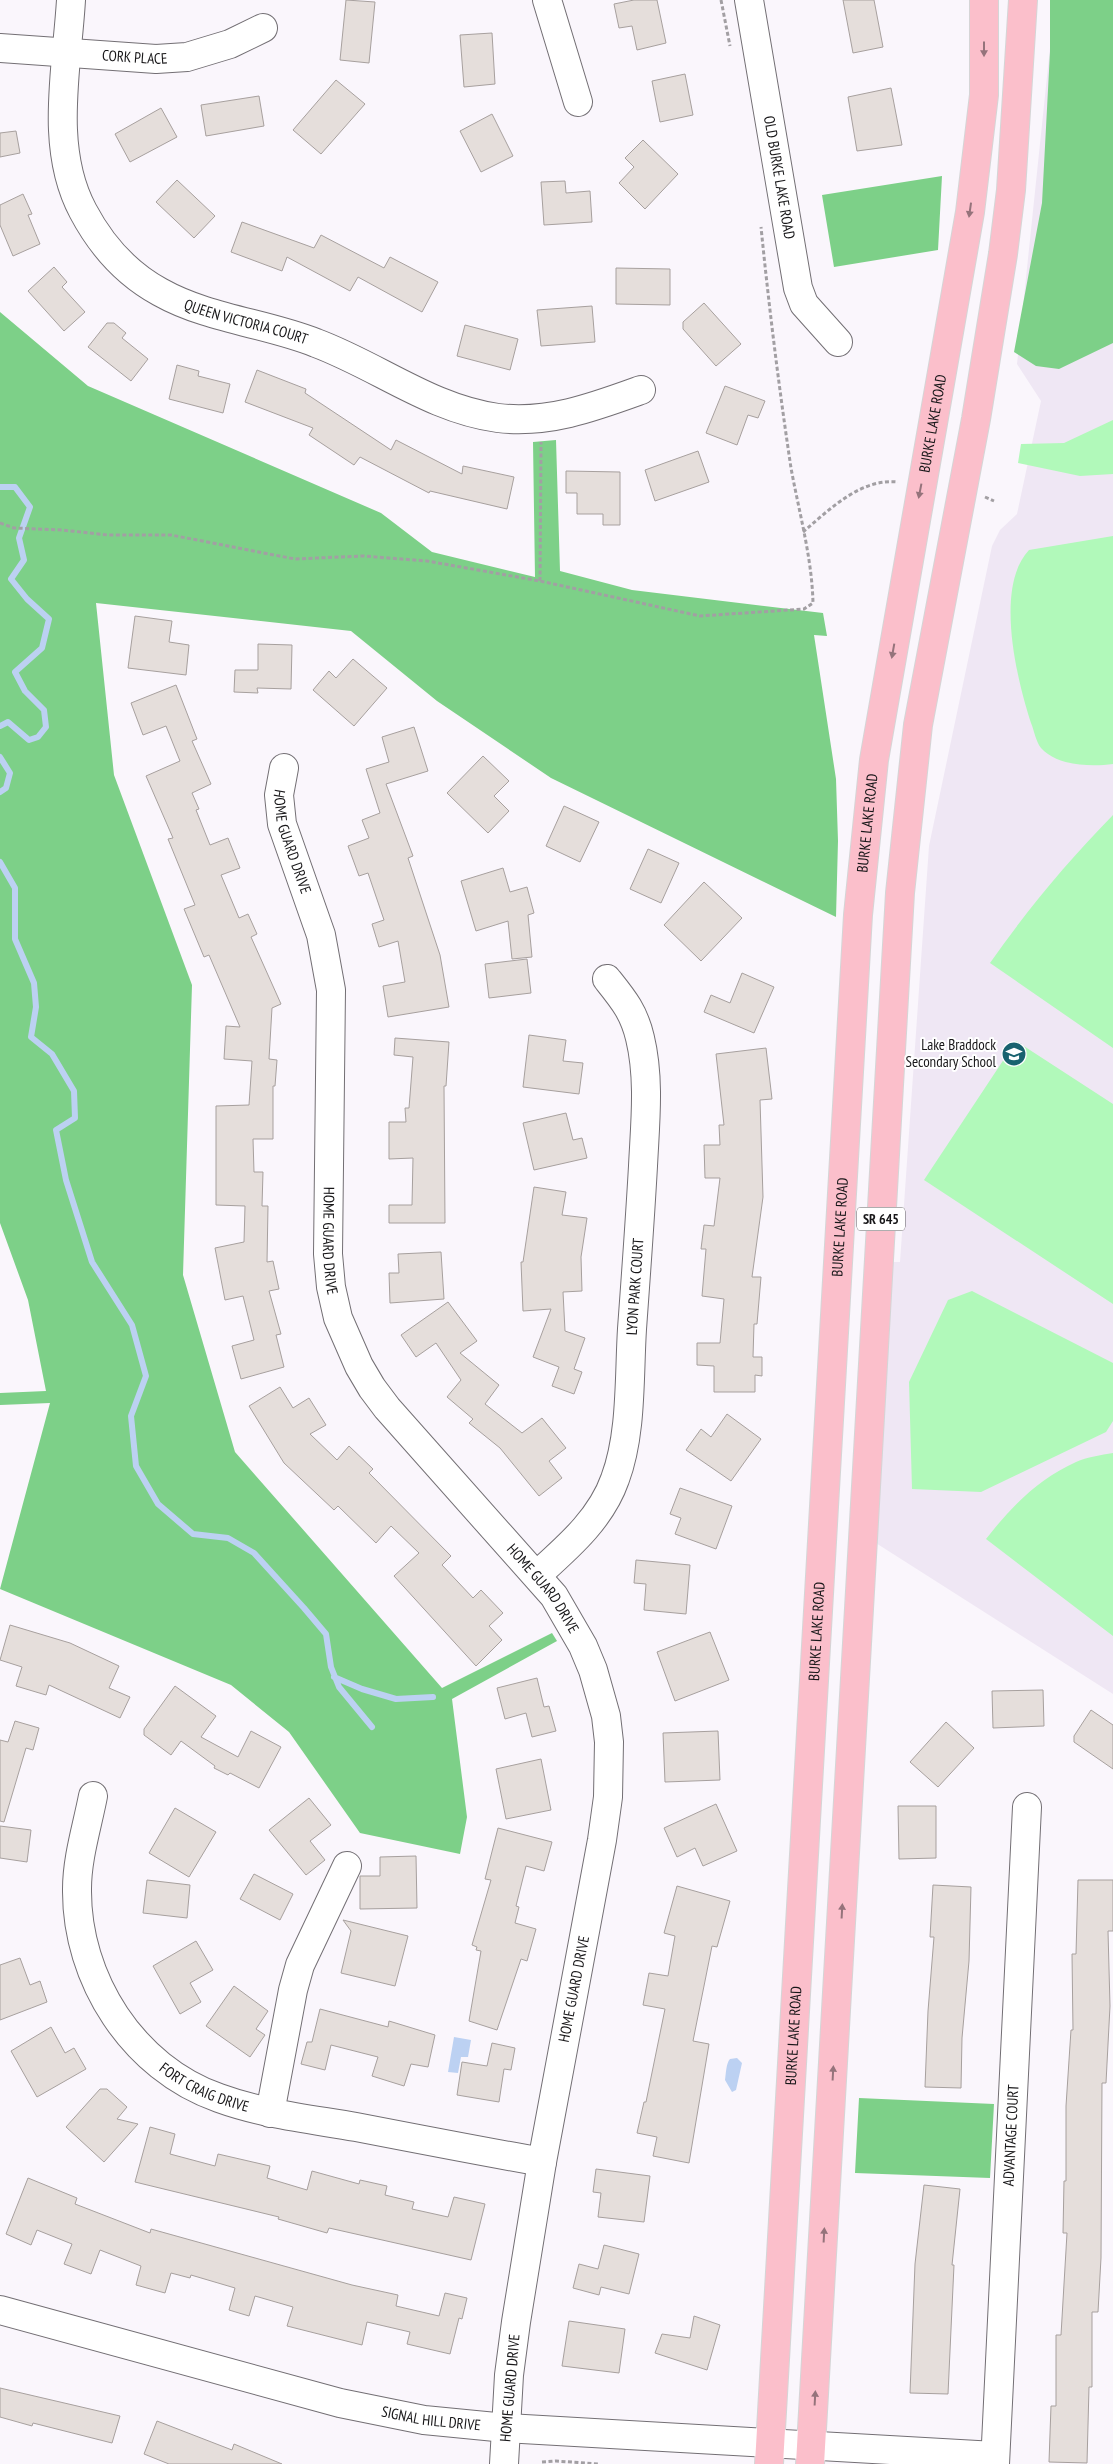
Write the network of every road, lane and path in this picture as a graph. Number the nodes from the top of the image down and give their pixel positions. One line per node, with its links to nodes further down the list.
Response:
1 (71, 0): 10 (street, QUEEN VICTORIA COURT)
2 (547, 0): 11 (street)
3 (721, 0): 8 (path)
4 (750, 0): 13 (street, OLD BURKE LAKE ROAD)
5 (984, 0): 30 (main road, BURKE LAKE ROAD / SR 645, one-way to 30)
6 (1023, 0): 31 (main road, SR 645, one-way to 6)
7 (263, 28): 10 (street, CORK PLACE)
8 (730, 47)
9 (0, 48): 10 (street, CORK PLACE)
10 (68, 53): 15 (street, QUEEN VICTORIA COURT)
11 (578, 102)
12 (760, 217): 18 (path)
13 (838, 342)
14 (641, 390): 15 (street, QUEEN VICTORIA COURT)
15 (540, 418): 19 (path)
16 (906, 483): 18 (path)
17 (0, 523): 19 (path)
18 (802, 532): 19 (path)
19 (540, 582)
20 (284, 768): 22 (street, HOME GUARD DRIVE)
21 (607, 979): 22 (street, LYON PARK COURT)
22 (537, 1575): 27 (street, HOME GUARD DRIVE)
23 (93, 1796): 26 (street, FORT CRAIG DRIVE)
24 (1026, 1807): 32 (street, ADVANTAGE COURT)
25 (347, 1866): 26 (street)
26 (270, 2112): 27 (street, FORT CRAIG DRIVE)
27 (542, 2162): 29 (street, HOME GUARD DRIVE)
28 (0, 2310): 29 (street, SIGNAL HILL DRIVE)
29 (506, 2428): 30 (street, SIGNAL HILL DRIVE); 34 (street, HOME GUARD DRIVE)
30 (770, 2454): 31 (street, SIGNAL HILL DRIVE)
31 (811, 2455): 32 (street, SIGNAL HILL DRIVE)
32 (995, 2460)
33 (542, 2462): 35 (path)
34 (504, 2464)
35 (599, 2464)

